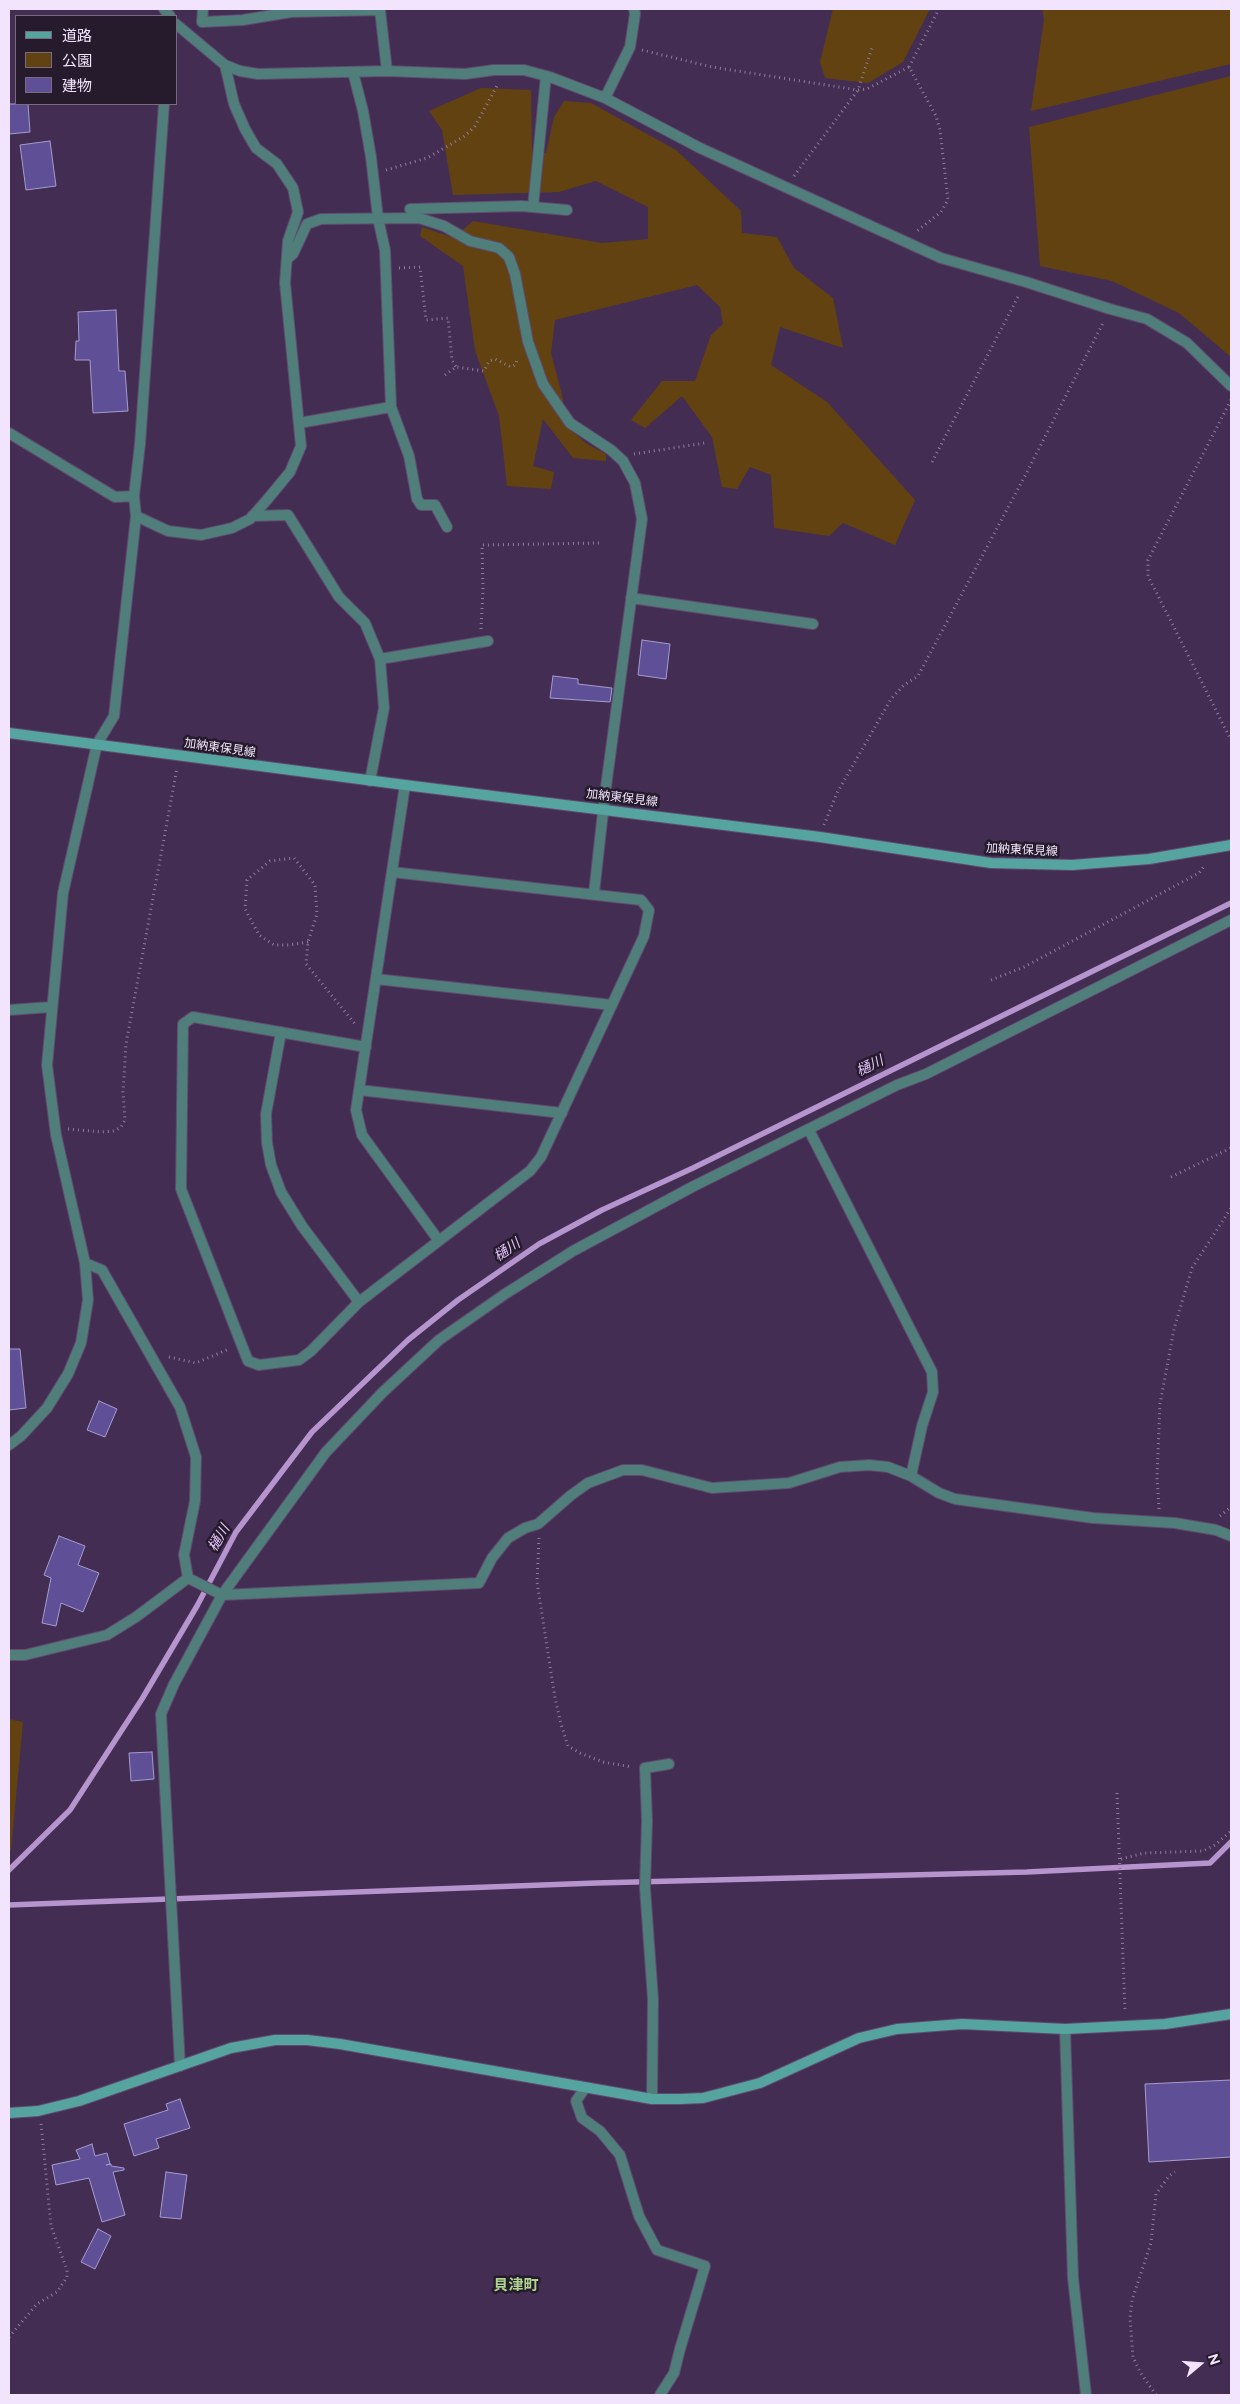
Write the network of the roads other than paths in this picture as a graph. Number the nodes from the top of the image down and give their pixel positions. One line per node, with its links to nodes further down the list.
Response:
1 (203, 9): 5 (street)
2 (634, 9): 8 (street)
3 (178, 26): 4 (street)
4 (225, 65): 6 (street); 15 (street)
5 (388, 71): 6 (street); 7 (street)
6 (354, 72): 14 (street)
7 (546, 76): 8 (street); 11 (street)
8 (605, 98): 16 (street)
9 (164, 105): 20 (street)
10 (410, 198): 13 (street)
11 (533, 207): 12 (street); 13 (street)
12 (567, 210)
13 (410, 213): 14 (street); 24 (street)
14 (378, 218): 15 (street); 17 (street)
15 (287, 259): 18 (street)
16 (1231, 386)
17 (391, 406): 18 (street); 23 (street)
18 (299, 423): 22 (street)
19 (9, 433): 20 (street)
20 (134, 496): 21 (street)
21 (136, 516): 22 (street); 29 (street)
22 (252, 516): 27 (street)
23 (447, 527)
24 (631, 598): 25 (street); 32 (street)
25 (813, 624)
26 (488, 641): 27 (street)
27 (380, 659): 30 (street)
28 (9, 733): 29 (street, 加納東保見線)
29 (97, 744): 30 (street, 加納東保見線); 39 (street)
30 (370, 781): 31 (street, 加納東保見線)
31 (405, 785): 32 (street, 加納東保見線); 34 (street)
32 (603, 809): 33 (street, 加納東保見線); 35 (street)
33 (1231, 845)
34 (392, 872): 35 (street); 37 (street)
35 (594, 894): 38 (street)
36 (1231, 920): 45 (street)
37 (376, 979): 38 (street); 42 (street)
38 (612, 1005): 44 (street)
39 (51, 1007): 40 (street); 47 (street)
40 (9, 1010)
41 (280, 1032): 42 (street); 48 (street); 48 (street)
42 (366, 1042): 43 (street)
43 (359, 1090): 44 (street); 46 (street)
44 (562, 1113): 46 (street)
45 (809, 1130): 50 (street); 53 (street)
46 (439, 1241): 48 (street)
47 (85, 1264): 49 (street); 52 (street)
48 (359, 1302)
49 (9, 1445)
50 (911, 1476): 51 (street); 53 (street)
51 (1231, 1536)
52 (192, 1579): 53 (street); 54 (street)
53 (220, 1594): 58 (street)
54 (9, 1655)
55 (669, 1764): 60 (street)
56 (1231, 2014): 57 (street)
57 (1065, 2029): 60 (street); 63 (street)
58 (180, 2066): 59 (street); 61 (street)
59 (585, 2088): 60 (street); 62 (street)
60 (652, 2099)
61 (9, 2113)
62 (660, 2395)
63 (1086, 2395)

